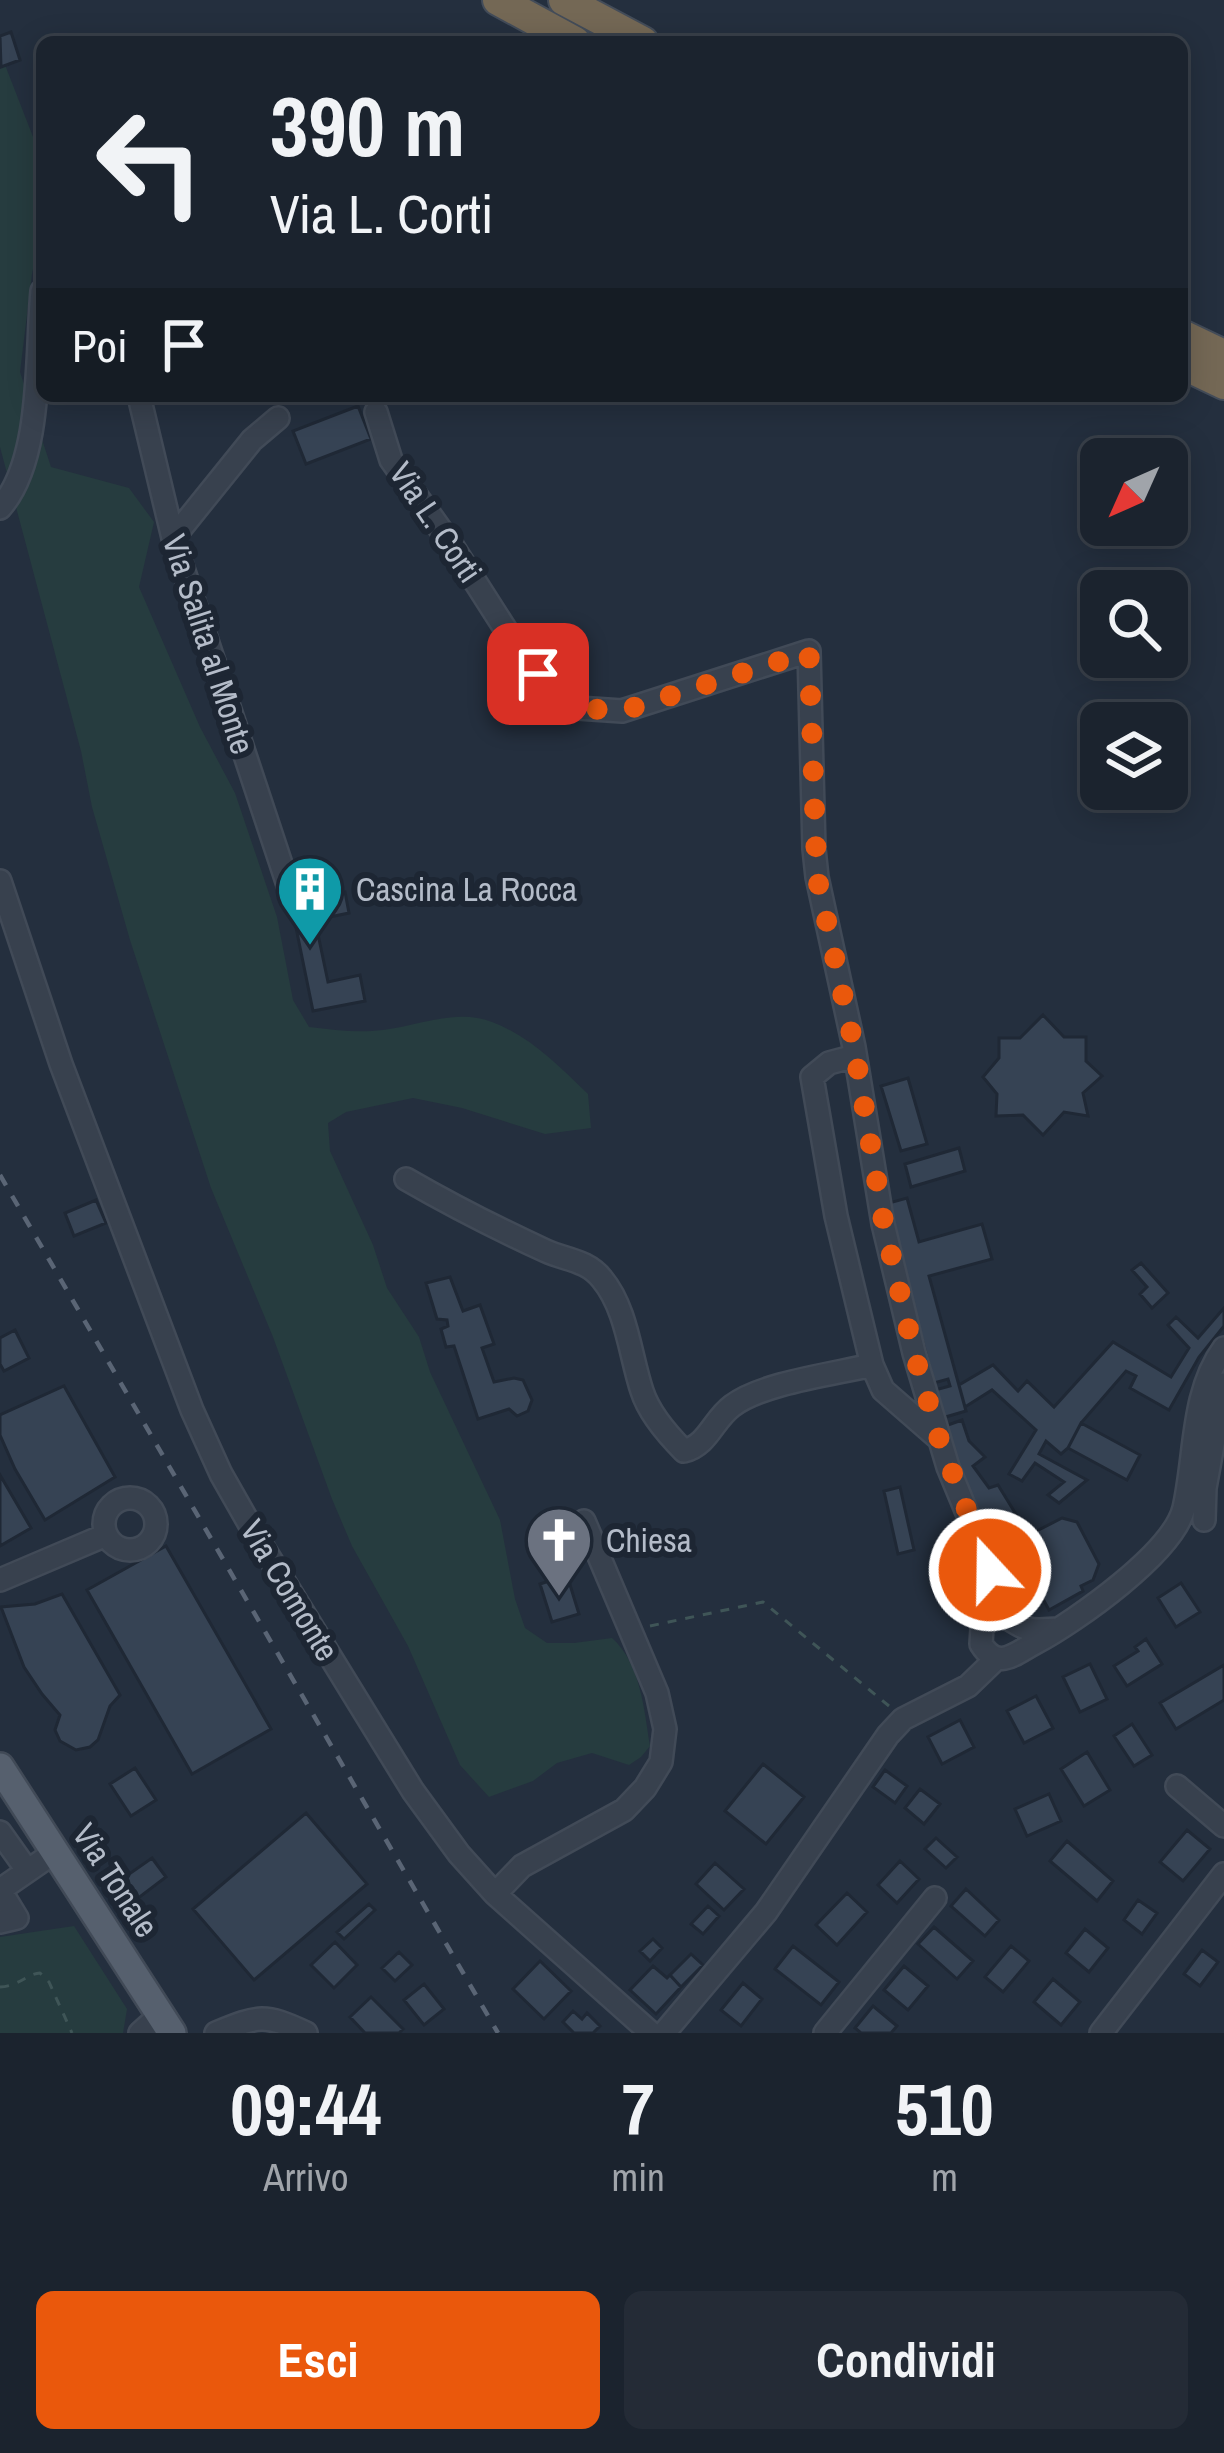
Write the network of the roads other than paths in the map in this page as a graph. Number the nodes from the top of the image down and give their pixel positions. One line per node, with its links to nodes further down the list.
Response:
1 (499, 0): 4 (highway)
2 (564, 0): 5 (highway)
3 (595, 0): 6 (highway)
4 (564, 36)
5 (633, 36)
6 (654, 36)
7 (1188, 338): 8 (highway)
8 (1224, 355)
9 (36, 366): 15 (street)
10 (1188, 367): 11 (highway)
11 (1224, 384)
12 (140, 402): 16 (street, Via Salita al Monte)
13 (376, 412): 19 (street, Via L. Corti)
14 (278, 418): 16 (street)
15 (0, 508)
16 (172, 538): 18 (street, Via Salita al Monte)
17 (0, 881): 42 (street, Via Comonte)
18 (289, 888)
19 (855, 1056): 22 (street); 24 (street, Via L. Corti)
20 (406, 1179): 22 (street)
21 (1224, 1348): 25 (street)
22 (872, 1365): 24 (street)
23 (1224, 1384): 25 (street)
24 (939, 1438): 28 (street, Via L. Corti)
25 (1204, 1520): 32 (street)
26 (584, 1521): 42 (street)
27 (106, 1535): 29 (street)
28 (990, 1570): 30 (street, Via L. Corti); 31 (street, Via L. Corti)
29 (0, 1580)
30 (988, 1620): 31 (street); 33 (street, Via L. Corti)
31 (1016, 1623): 32 (street); 33 (street)
32 (1058, 1629): 33 (street)
33 (999, 1651): 49 (street)
34 (0, 1767): 38 (main road, Via Tonale)
35 (1177, 1786): 36 (street)
36 (1224, 1826)
37 (0, 1832): 39 (street)
38 (55, 1852): 39 (street); 45 (main road, Via Tonale)
39 (27, 1870): 41 (street)
40 (1224, 1874): 51 (street)
41 (0, 1890): 44 (street)
42 (495, 1894): 48 (street, Via Comonte)
43 (935, 1898): 50 (street)
44 (0, 1922)
45 (157, 2027)
46 (216, 2033): 47 (street)
47 (306, 2033)
48 (651, 2033)
49 (664, 2033)
50 (825, 2033)
51 (1101, 2033)

